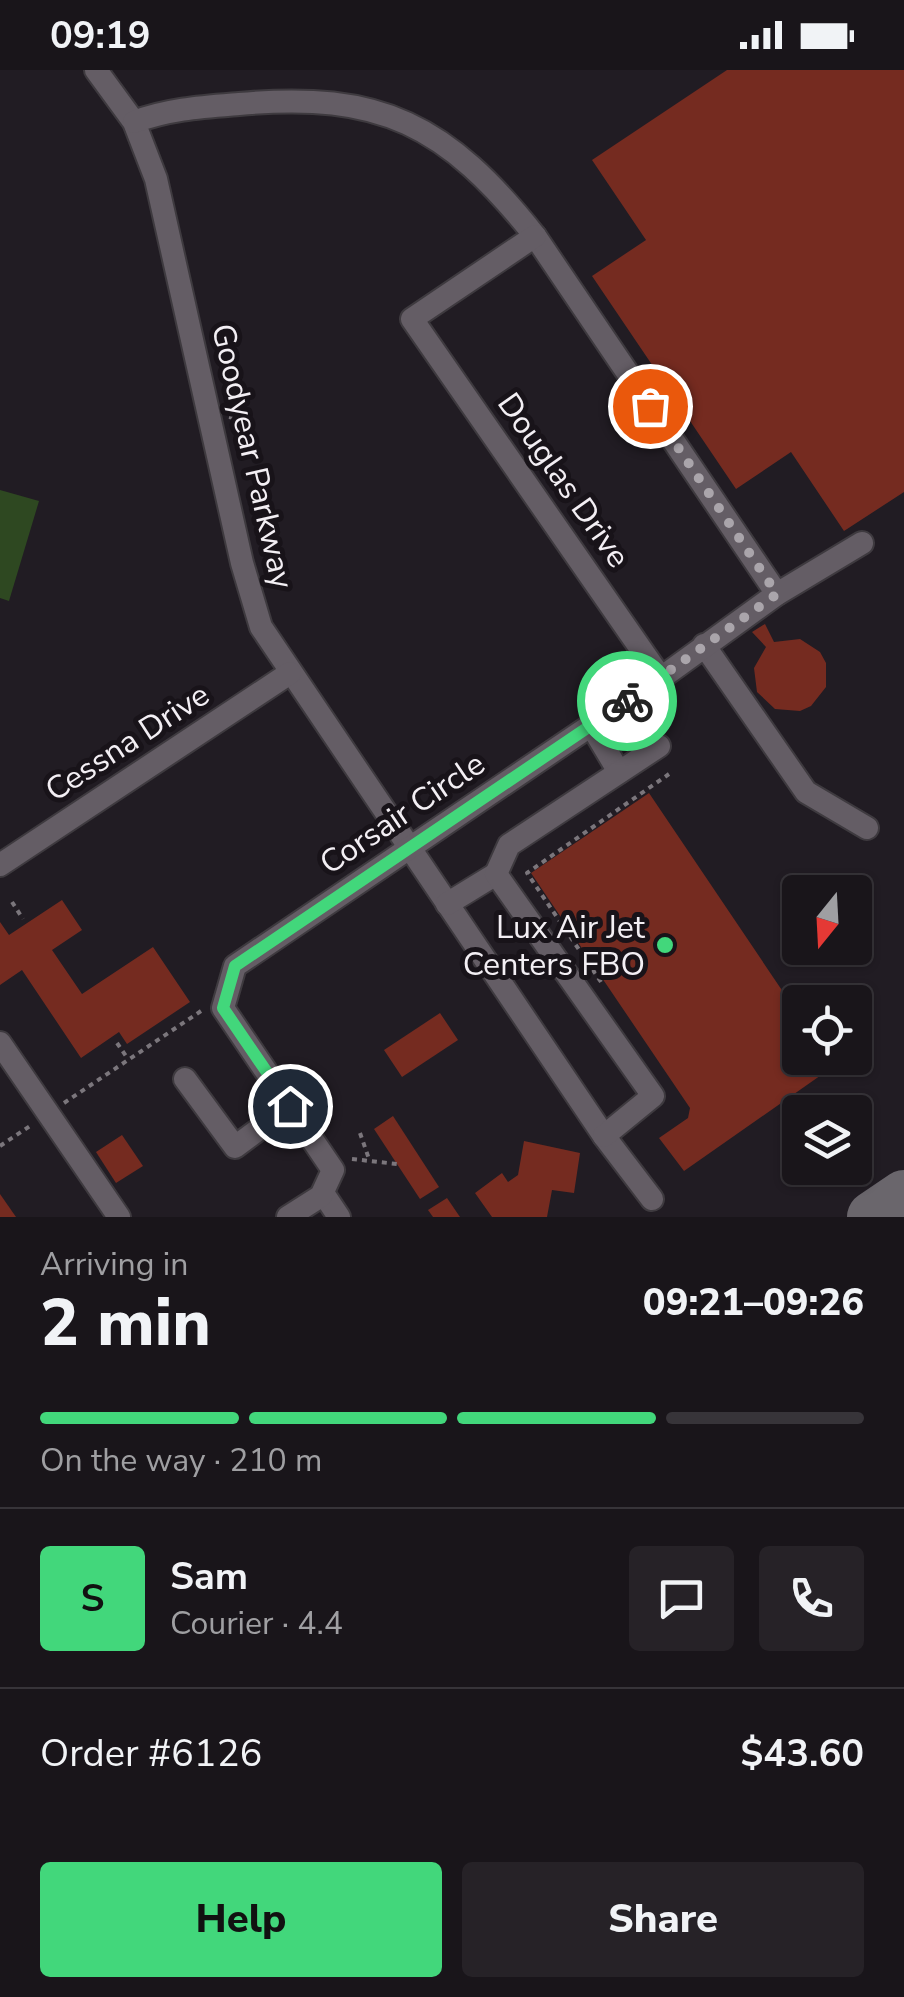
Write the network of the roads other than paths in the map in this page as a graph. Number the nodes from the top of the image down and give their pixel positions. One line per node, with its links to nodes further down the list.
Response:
1 (96, 70): 2 (street, Goodyear Parkway)
2 (134, 122): 3 (street); 7 (street, Goodyear Parkway)
3 (535, 236): 5 (street); 8 (street, Douglas Drive)
4 (862, 543): 5 (street, Corsair Circle)
5 (777, 594): 6 (street, Corsair Circle)
6 (704, 645): 8 (street, Corsair Circle); 12 (street)
7 (290, 674): 13 (street, Goodyear Parkway); 14 (street, Cessna Drive)
8 (661, 678): 9 (street, Corsair Circle)
9 (591, 725): 11 (street); 13 (street, Corsair Circle)
10 (659, 746): 11 (street)
11 (619, 772): 15 (street)
12 (867, 828)
13 (411, 847): 16 (street, Goodyear Parkway); 19 (street, Corsair Circle)
14 (0, 865)
15 (496, 874): 16 (street); 20 (street)
16 (448, 904): 20 (street, Goodyear Parkway)
17 (0, 1043): 23 (street)
18 (184, 1079): 19 (street)
19 (290, 1106): 21 (street, Corsair Circle)
20 (604, 1136): 22 (street, Goodyear Parkway)
21 (323, 1193): 24 (street); 25 (street)
22 (643, 1196)
23 (118, 1217)
24 (288, 1217)
25 (339, 1217)

